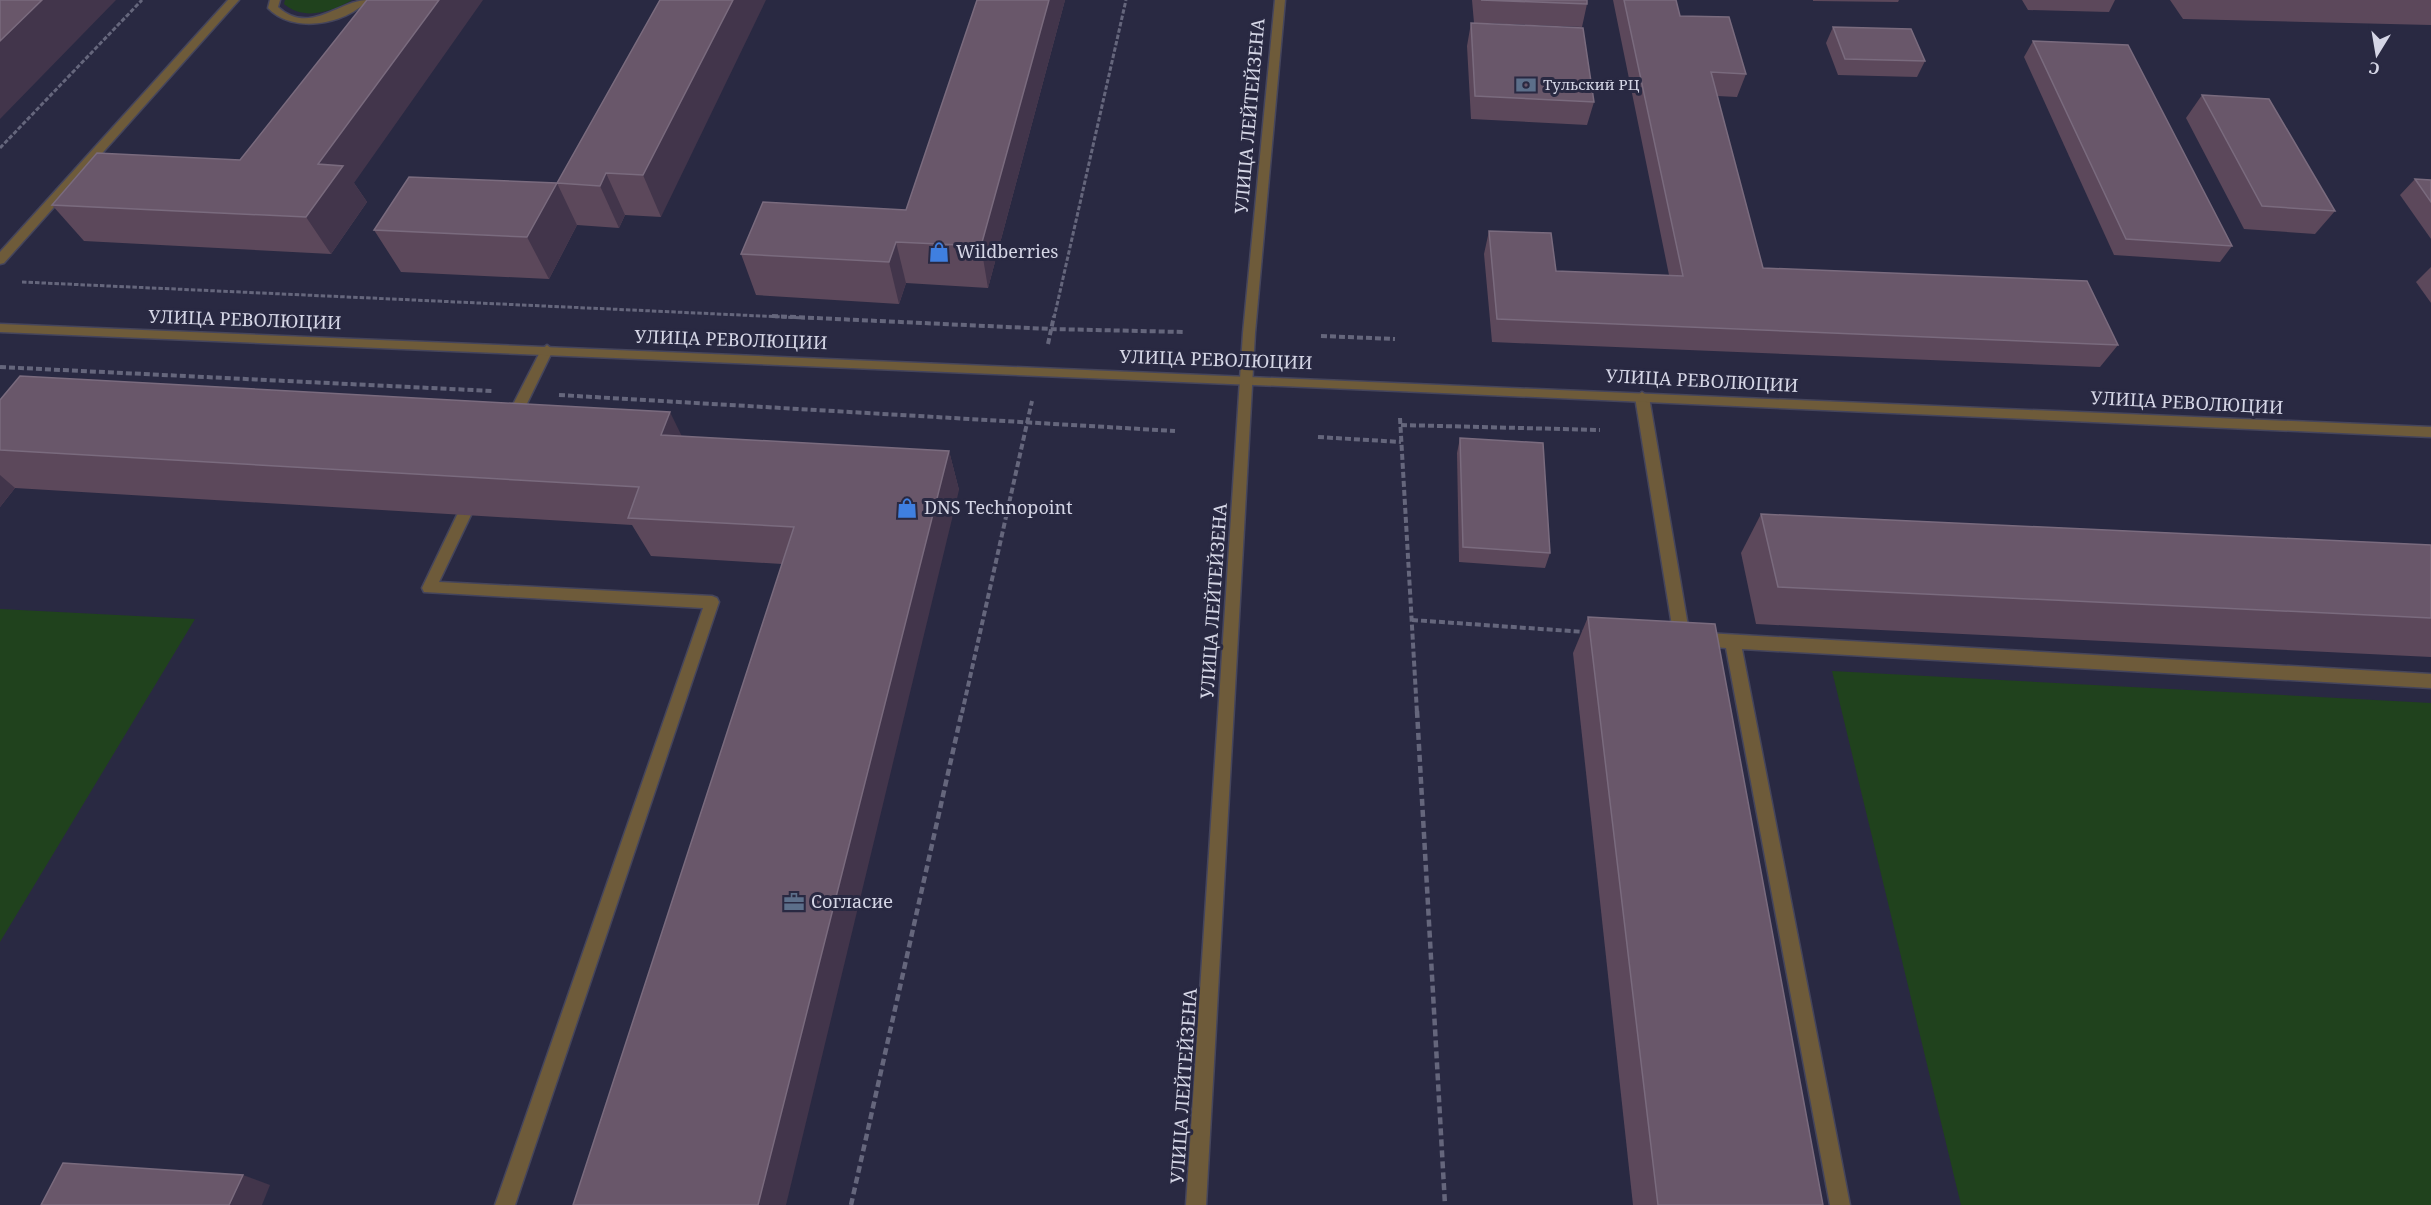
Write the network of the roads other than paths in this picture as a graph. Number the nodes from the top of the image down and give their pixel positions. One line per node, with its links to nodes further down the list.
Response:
1 (234, 0): 5 (street)
2 (275, 0): 3 (street)
3 (363, 0)
4 (1280, 0): 8 (street, УЛИЦА ЛЕЙТЕЙЗЕНА)
5 (0, 260)
6 (0, 328): 7 (street, УЛИЦА РЕВОЛЮЦИИ)
7 (547, 350): 8 (street, УЛИЦА РЕВОЛЮЦИИ); 10 (street)
8 (1248, 379): 9 (street, УЛИЦА РЕВОЛЮЦИИ); 16 (street, УЛИЦА ЛЕЙТЕЙЗЕНА)
9 (1642, 397): 11 (street, УЛИЦА РЕВОЛЮЦИИ); 13 (street)
10 (507, 432)
11 (2431, 432)
12 (464, 514): 15 (street)
13 (1733, 642): 14 (street); 17 (street)
14 (2431, 681)
15 (505, 1205)
16 (1196, 1205)
17 (1840, 1205)

